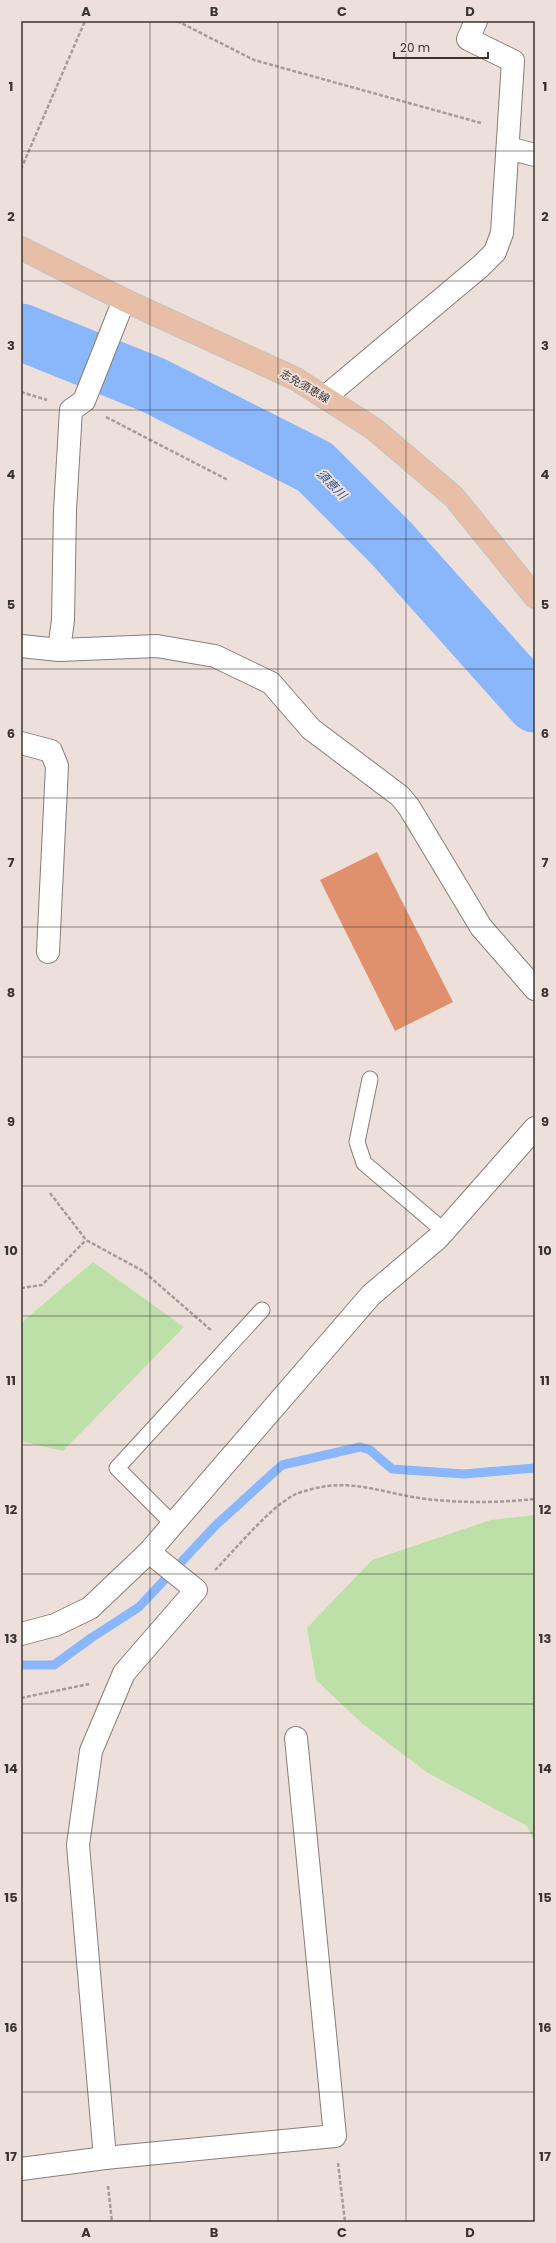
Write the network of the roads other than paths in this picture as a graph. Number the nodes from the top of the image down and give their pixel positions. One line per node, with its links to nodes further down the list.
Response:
1 (476, 21): 2 (street)
2 (508, 140): 3 (street); 6 (street)
3 (535, 155)
4 (21, 248): 5 (main road, 志免須恵線)
5 (124, 300): 6 (main road, 志免須恵線); 9 (street)
6 (325, 397): 7 (main road, 志免須恵線)
7 (535, 597)
8 (21, 646): 9 (street)
9 (59, 650): 12 (street)
10 (21, 743): 11 (street)
11 (48, 952)
12 (535, 989)
13 (370, 1079): 15 (lane)
14 (535, 1128): 15 (street)
15 (444, 1231): 17 (street)
16 (262, 1310): 17 (lane)
17 (173, 1524): 18 (street)
18 (149, 1552): 19 (street); 21 (street)
19 (21, 1634)
20 (296, 1738): 21 (street)
21 (105, 2158): 22 (street)
22 (21, 2169)

